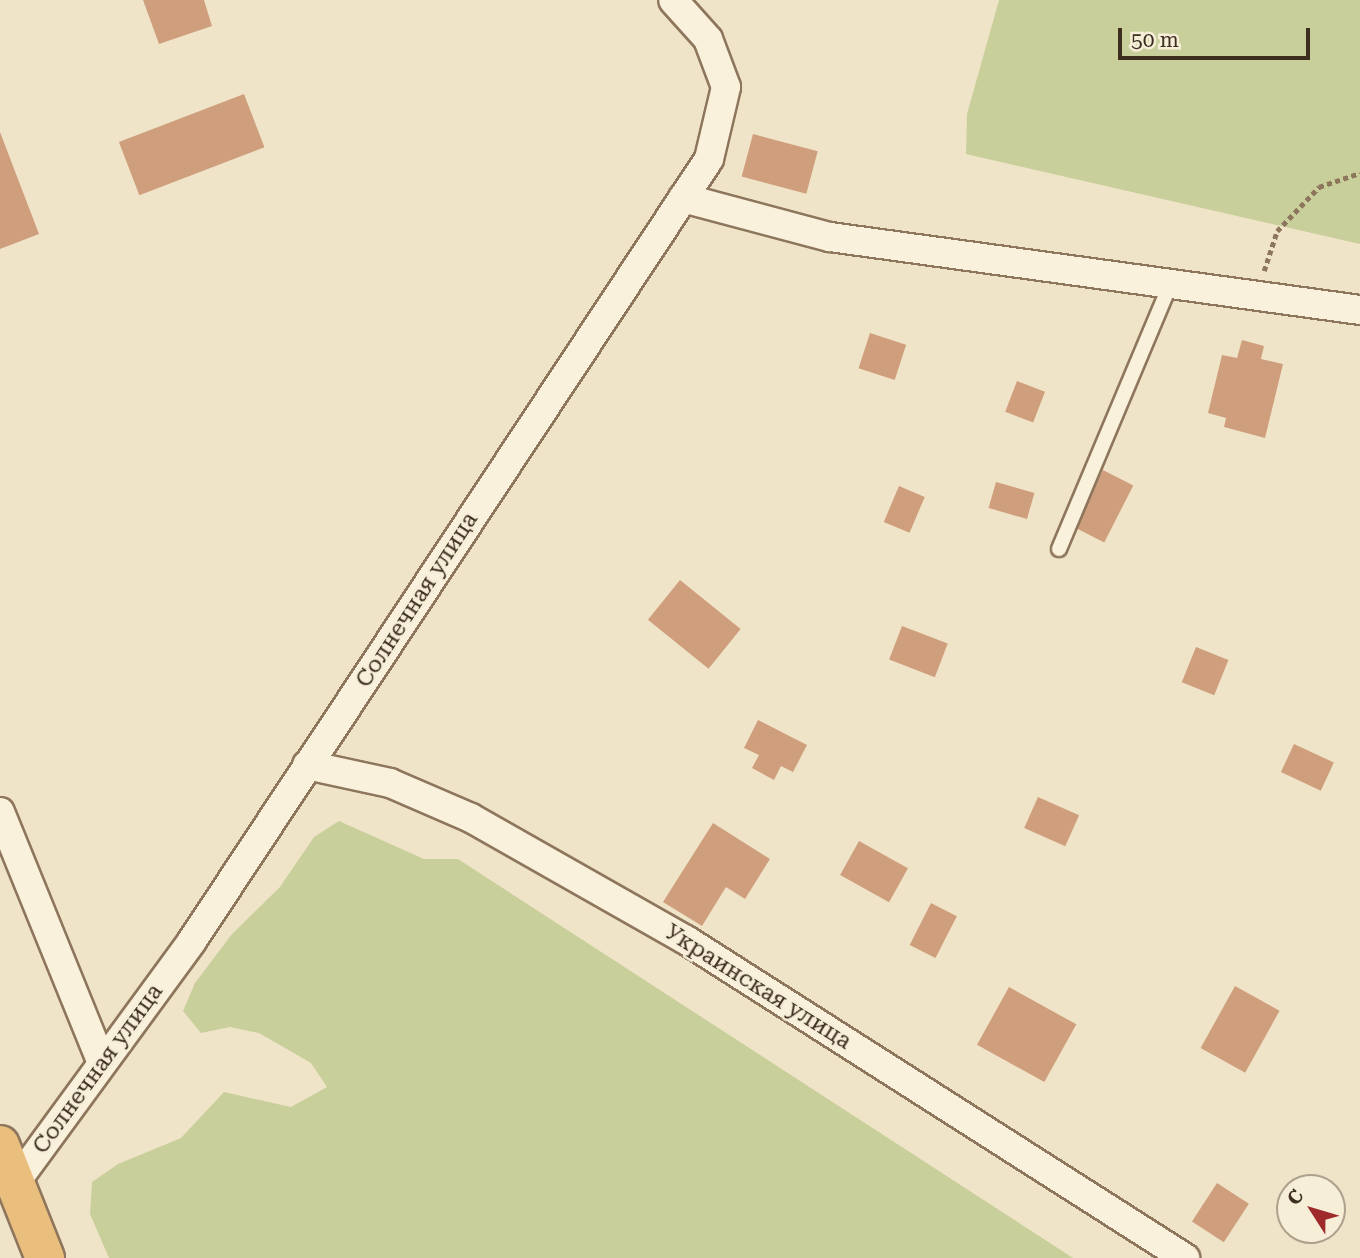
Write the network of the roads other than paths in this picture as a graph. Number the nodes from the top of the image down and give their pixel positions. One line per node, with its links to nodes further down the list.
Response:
1 (673, 0): 2 (street, Солнечная улица)
2 (683, 198): 3 (street); 6 (street, Солнечная улица)
3 (1171, 283): 4 (street); 5 (lane)
4 (1360, 310)
5 (1059, 549)
6 (307, 765): 8 (street, Солнечная улица); 12 (street, Украинская улица)
7 (0, 811): 8 (street)
8 (102, 1063): 10 (street, Солнечная улица)
9 (0, 1145): 10 (highway)
10 (15, 1183): 11 (highway)
11 (46, 1258)
12 (1185, 1258)

